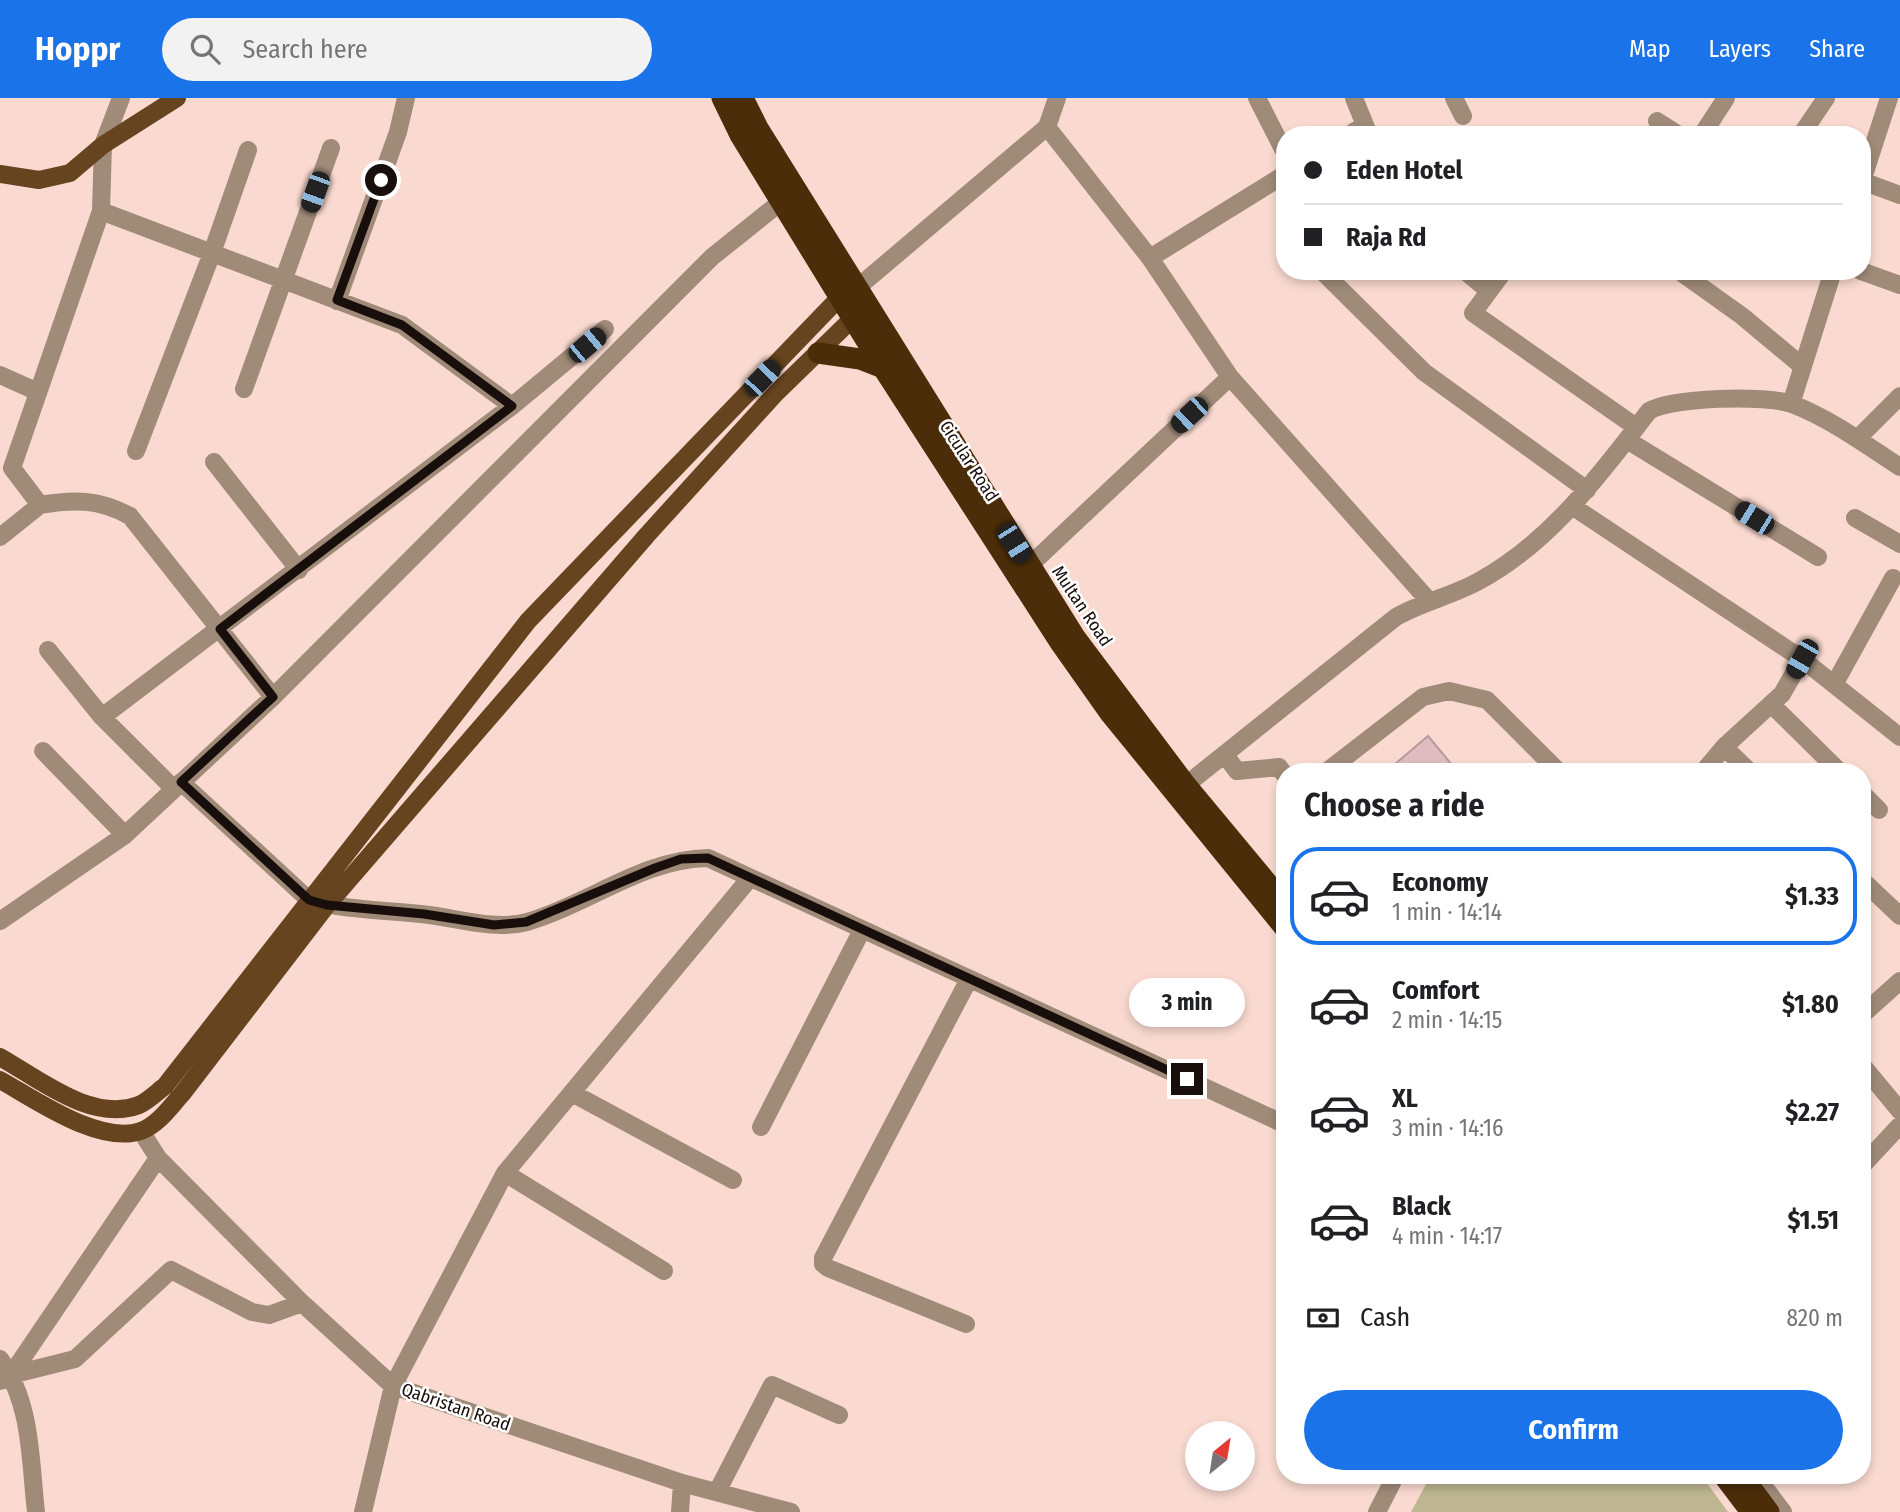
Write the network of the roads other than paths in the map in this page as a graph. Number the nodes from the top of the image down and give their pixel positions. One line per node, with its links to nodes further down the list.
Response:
1 (121, 98): 21 (street)
2 (177, 98): 21 (main road)
3 (407, 98): 43 (street)
4 (722, 98): 29 (highway, Cicular Road)
5 (743, 98): 42 (highway, Multan Road)
6 (1057, 98): 19 (street)
7 (1257, 98): 20 (street)
8 (1354, 98): 15 (street)
9 (1454, 98): 13 (street)
10 (1726, 98): 17 (street)
11 (1826, 98): 18 (street)
12 (1888, 98): 24 (street)
13 (1463, 116)
14 (1657, 121): 16 (street)
15 (1365, 126)
16 (1665, 126)
17 (1708, 126)
18 (1807, 126)
19 (1047, 127): 32 (street); 42 (street)
20 (1276, 135)
21 (103, 145): 25 (main road); 30 (street)
22 (331, 148): 34 (street)
23 (248, 150): 31 (street)
24 (1871, 152)
25 (0, 174)
26 (1276, 180): 32 (street)
27 (1871, 184): 28 (street)
28 (1900, 195)
29 (782, 201): 42 (highway, Cicular Road); 76 (street)
30 (101, 211): 31 (street); 52 (street)
31 (212, 253): 34 (street); 58 (street)
32 (1150, 258): 50 (street)
33 (1871, 275): 40 (street)
34 (283, 280): 43 (street); 51 (street)
35 (1331, 280): 61 (street)
36 (1476, 280): 41 (street)
37 (1497, 280): 41 (street)
38 (1692, 280): 47 (street)
39 (1830, 280): 47 (street)
40 (1900, 285)
41 (1489, 291): 56 (street)
42 (849, 292): 44 (highway, Cicular Road); 69 (highway, Multan Road); 97 (main road)
43 (337, 300): 55 (street)
44 (852, 319): 46 (main road); 48 (highway, Cicular Road)
45 (606, 329): 55 (street)
46 (818, 352): 48 (highway); 97 (main road)
47 (1802, 366): 54 (street)
48 (883, 368): 69 (highway, Cicular Road)
49 (0, 376): 52 (street)
50 (1230, 377): 69 (street); 71 (street)
51 (244, 389)
52 (38, 392): 62 (street)
53 (1900, 396): 57 (street)
54 (1791, 404): 56 (street); 57 (street)
55 (512, 406): 68 (street)
56 (1632, 433): 61 (street); 67 (street)
57 (1857, 439): 60 (street)
58 (136, 451)
59 (214, 461): 68 (street)
60 (1900, 467)
61 (1587, 490): 63 (street)
62 (40, 505): 65 (street); 72 (street)
63 (1572, 506): 71 (street); 74 (street)
64 (1855, 518): 66 (street)
65 (0, 537)
66 (1900, 544)
67 (1818, 557)
68 (299, 570): 72 (street)
69 (1021, 571): 89 (highway, Multan Road); 99 (highway, Cicular Road)
70 (1893, 578): 75 (street)
71 (1430, 601): 82 (street)
72 (220, 629): 76 (street); 78 (street)
73 (48, 650): 78 (street)
74 (1802, 659): 75 (street); 77 (street)
75 (1835, 683): 79 (street)
76 (273, 697): 90 (street)
77 (1771, 704): 80 (street); 87 (street)
78 (102, 717): 90 (street)
79 (1900, 737)
80 (1724, 747): 85 (street); 86 (street)
81 (43, 751): 93 (street)
82 (1225, 755): 88 (street); 89 (street)
83 (1341, 763): 84 (street)
84 (1550, 763)
85 (1711, 763)
86 (1741, 763)
87 (1831, 763)
88 (1276, 767)
89 (1186, 785): 96 (highway, Multan Road)
90 (178, 786): 93 (street); 97 (street)
91 (1871, 802): 92 (street)
92 (1879, 810)
93 (125, 835): 100 (street)
94 (750, 878): 97 (street); 101 (street); 108 (street)
95 (1871, 889): 98 (street)
96 (1276, 893)
97 (318, 903): 105 (main road); 113 (main road)
98 (1900, 916)
99 (1276, 917)
100 (0, 921)
101 (862, 930): 102 (street); 112 (street)
102 (969, 979): 110 (street); 120 (street)
103 (1897, 992): 104 (street)
104 (1871, 1009)
105 (0, 1057)
106 (1871, 1076): 109 (street)
107 (0, 1080): 113 (main road)
108 (572, 1093): 116 (street); 117 (street)
109 (1900, 1111)
110 (1276, 1120)
111 (1900, 1125): 114 (street)
112 (761, 1127)
113 (141, 1131): 115 (street, Qabristan Road)
114 (1871, 1156)
115 (158, 1158): 119 (street, Qabristan Road); 122 (street)
116 (505, 1172): 118 (street); 123 (street)
117 (733, 1180)
118 (664, 1271)
119 (302, 1303): 122 (street); 123 (street, Qabristan Road)
120 (966, 1324)
121 (0, 1359): 122 (street)
122 (6, 1378): 131 (street)
123 (393, 1386): 125 (street, Qabristan Road); 132 (street)
124 (839, 1415): 130 (street)
125 (682, 1483): 130 (street, Qabristan Road); 133 (street)
126 (1391, 1484): 135 (street)
127 (1730, 1484): 136 (highway)
128 (1749, 1484): 137 (highway)
129 (1762, 1484): 138 (street)
130 (717, 1492): 134 (street, Qabristan Road)
131 (36, 1512)
132 (363, 1512)
133 (680, 1512)
134 (792, 1512)
135 (1377, 1512)
136 (1751, 1512)
137 (1769, 1512)
138 (1783, 1512)

